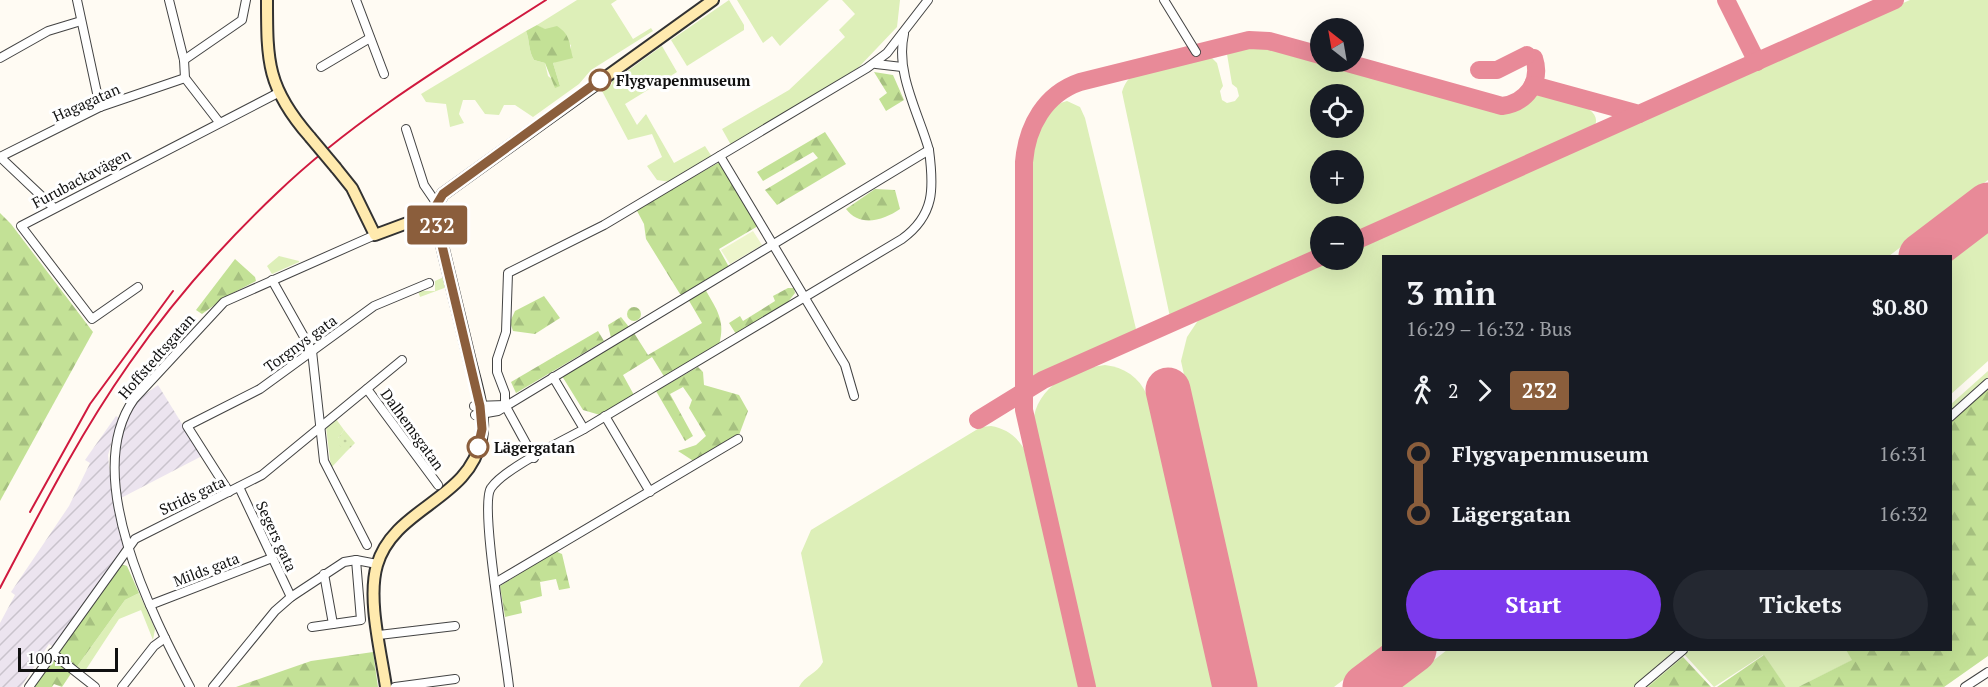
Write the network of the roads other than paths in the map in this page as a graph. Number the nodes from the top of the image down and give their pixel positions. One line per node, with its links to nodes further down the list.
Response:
1 (77, 0): 9 (street)
2 (170, 0): 14 (street)
3 (246, 0): 14 (street)
4 (267, 0): 20 (street)
5 (356, 0): 11 (street)
6 (713, 0): 27 (street)
7 (928, 0): 10 (street)
8 (1164, 0): 12 (street)
9 (81, 21): 13 (street); 21 (street)
10 (904, 33): 15 (street); 17 (street)
11 (370, 38): 16 (street); 18 (street)
12 (1196, 52)
13 (0, 58)
14 (184, 60): 19 (street)
15 (874, 64): 17 (street); 25 (street)
16 (321, 67)
17 (903, 67): 24 (street)
18 (384, 74)
19 (185, 78): 21 (street, Hagagatan); 22 (street)
20 (278, 93): 22 (street, Furubackavägen); 30 (street, bridge)
21 (100, 108): 26 (street, Hagagatan)
22 (219, 122): 28 (street, Furubackavägen)
23 (406, 129): 27 (street)
24 (930, 150): 31 (street); 35 (street)
25 (720, 156): 31 (street); 42 (street)
26 (0, 157): 28 (street)
27 (437, 204): 29 (street)
28 (53, 207): 34 (street, Furubackavägen)
29 (435, 216): 30 (street); 43 (street)
30 (375, 235): 32 (street, Hoffstedtsgatan)
31 (774, 244): 35 (street); 38 (street)
32 (272, 280): 36 (street); 54 (street, Hoffstedtsgatan)
33 (429, 283): 36 (street, Torgnys gata)
34 (138, 286)
35 (804, 297): 41 (street); 45 (street)
36 (312, 351): 46 (street); 52 (street, Torgnys gata)
37 (402, 360): 40 (street, Strids gata)
38 (553, 377): 42 (street); 47 (street)
39 (1988, 383): 44 (street)
40 (367, 389): 46 (street, Strids gata); 50 (street, Dalhemsgatan)
41 (854, 396)
42 (504, 405): 43 (street); 49 (street)
43 (478, 410): 58 (street)
44 (1952, 415)
45 (605, 416): 47 (street); 53 (street)
46 (321, 426): 51 (street, Strids gata); 55 (street)
47 (584, 429): 49 (street)
48 (738, 440): 53 (street)
49 (534, 458): 60 (street)
50 (438, 485)
51 (239, 488): 52 (street, Strids gata); 56 (street, Segers gata)
52 (229, 492): 54 (street, Strids gata)
53 (650, 492): 60 (street)
54 (129, 545): 62 (street, Hoffstedtsgatan); 69 (street, Strids gata)
55 (367, 545)
56 (272, 558): 61 (street, Segers gata); 62 (street, Milds gata)
57 (356, 560): 58 (street); 59 (street); 63 (street)
58 (377, 564): 66 (street)
59 (324, 574): 61 (street); 63 (street)
60 (495, 583): 79 (street)
61 (291, 597): 76 (street)
62 (150, 605): 67 (street, Hoffstedtsgatan)
63 (333, 624): 65 (street)
64 (455, 626): 66 (street)
65 (312, 627)
66 (379, 635): 77 (street)
67 (165, 638): 74 (street); 75 (street, Hoffstedtsgatan)
68 (1682, 651): 80 (street)
69 (52, 654): 72 (street, Strids gata); 73 (street)
70 (1988, 672): 81 (street)
71 (455, 679): 78 (street)
72 (29, 687)
73 (95, 687)
74 (122, 687)
75 (190, 687)
76 (213, 687)
77 (386, 687)
78 (394, 687)
79 (509, 687)
80 (1639, 687)
81 (1965, 687)

